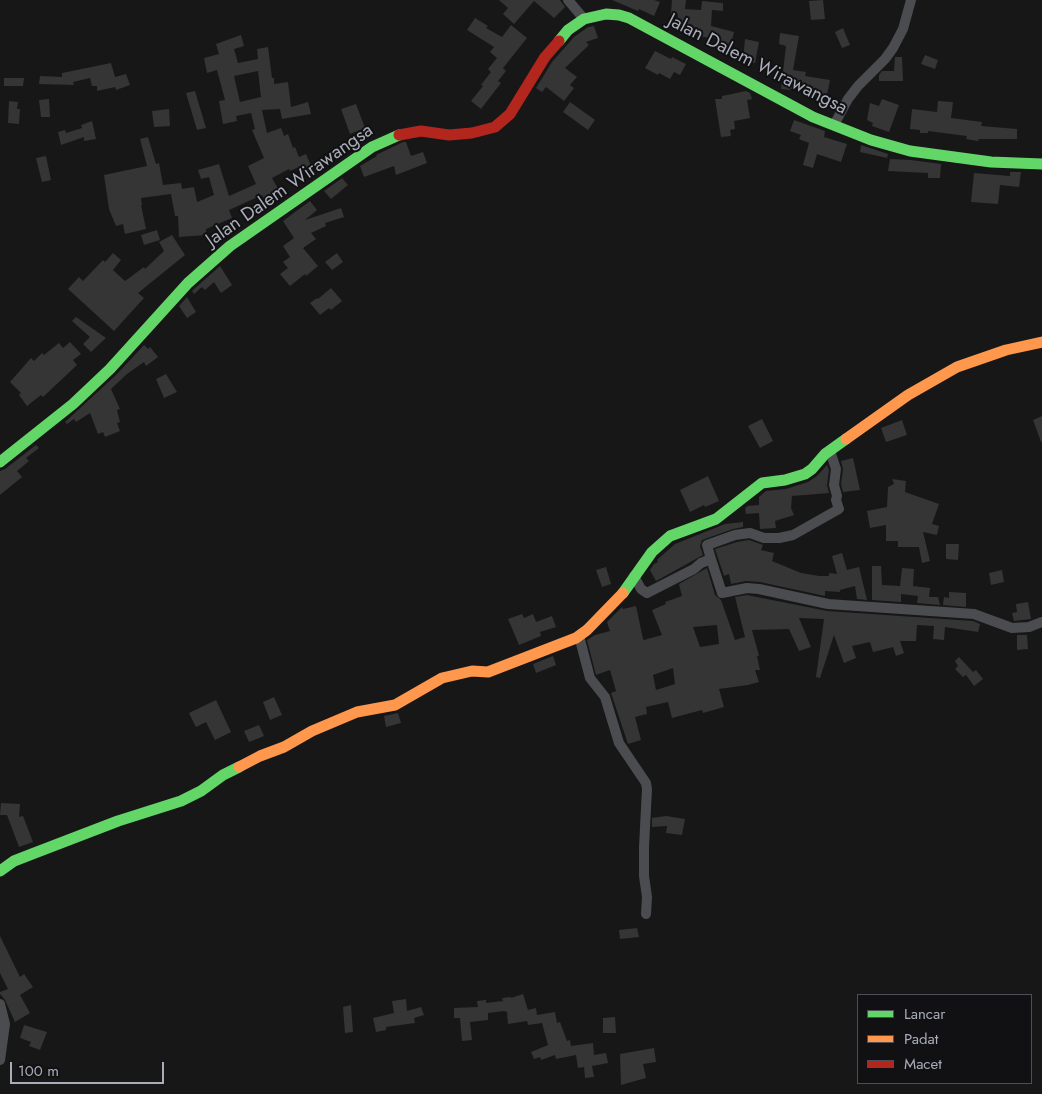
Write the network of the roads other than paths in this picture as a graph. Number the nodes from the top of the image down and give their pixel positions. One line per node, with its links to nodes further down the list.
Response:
1 (568, 0): 3 (street)
2 (910, 0): 4 (street)
3 (584, 18): 4 (street, Jalan Dalem Wirawangsa); 8 (street, Jalan Dalem Wirawangsa)
4 (834, 125): 5 (street, Jalan Dalem Wirawangsa)
5 (1042, 164)
6 (1042, 342): 7 (street)
7 (830, 451): 9 (street); 10 (street)
8 (0, 462)
9 (711, 560): 10 (street); 11 (street)
10 (634, 576): 12 (street)
11 (1042, 622)
12 (579, 636): 13 (street); 14 (street)
13 (0, 871)
14 (646, 914)
15 (0, 1004): 16 (street)
16 (0, 1060)

